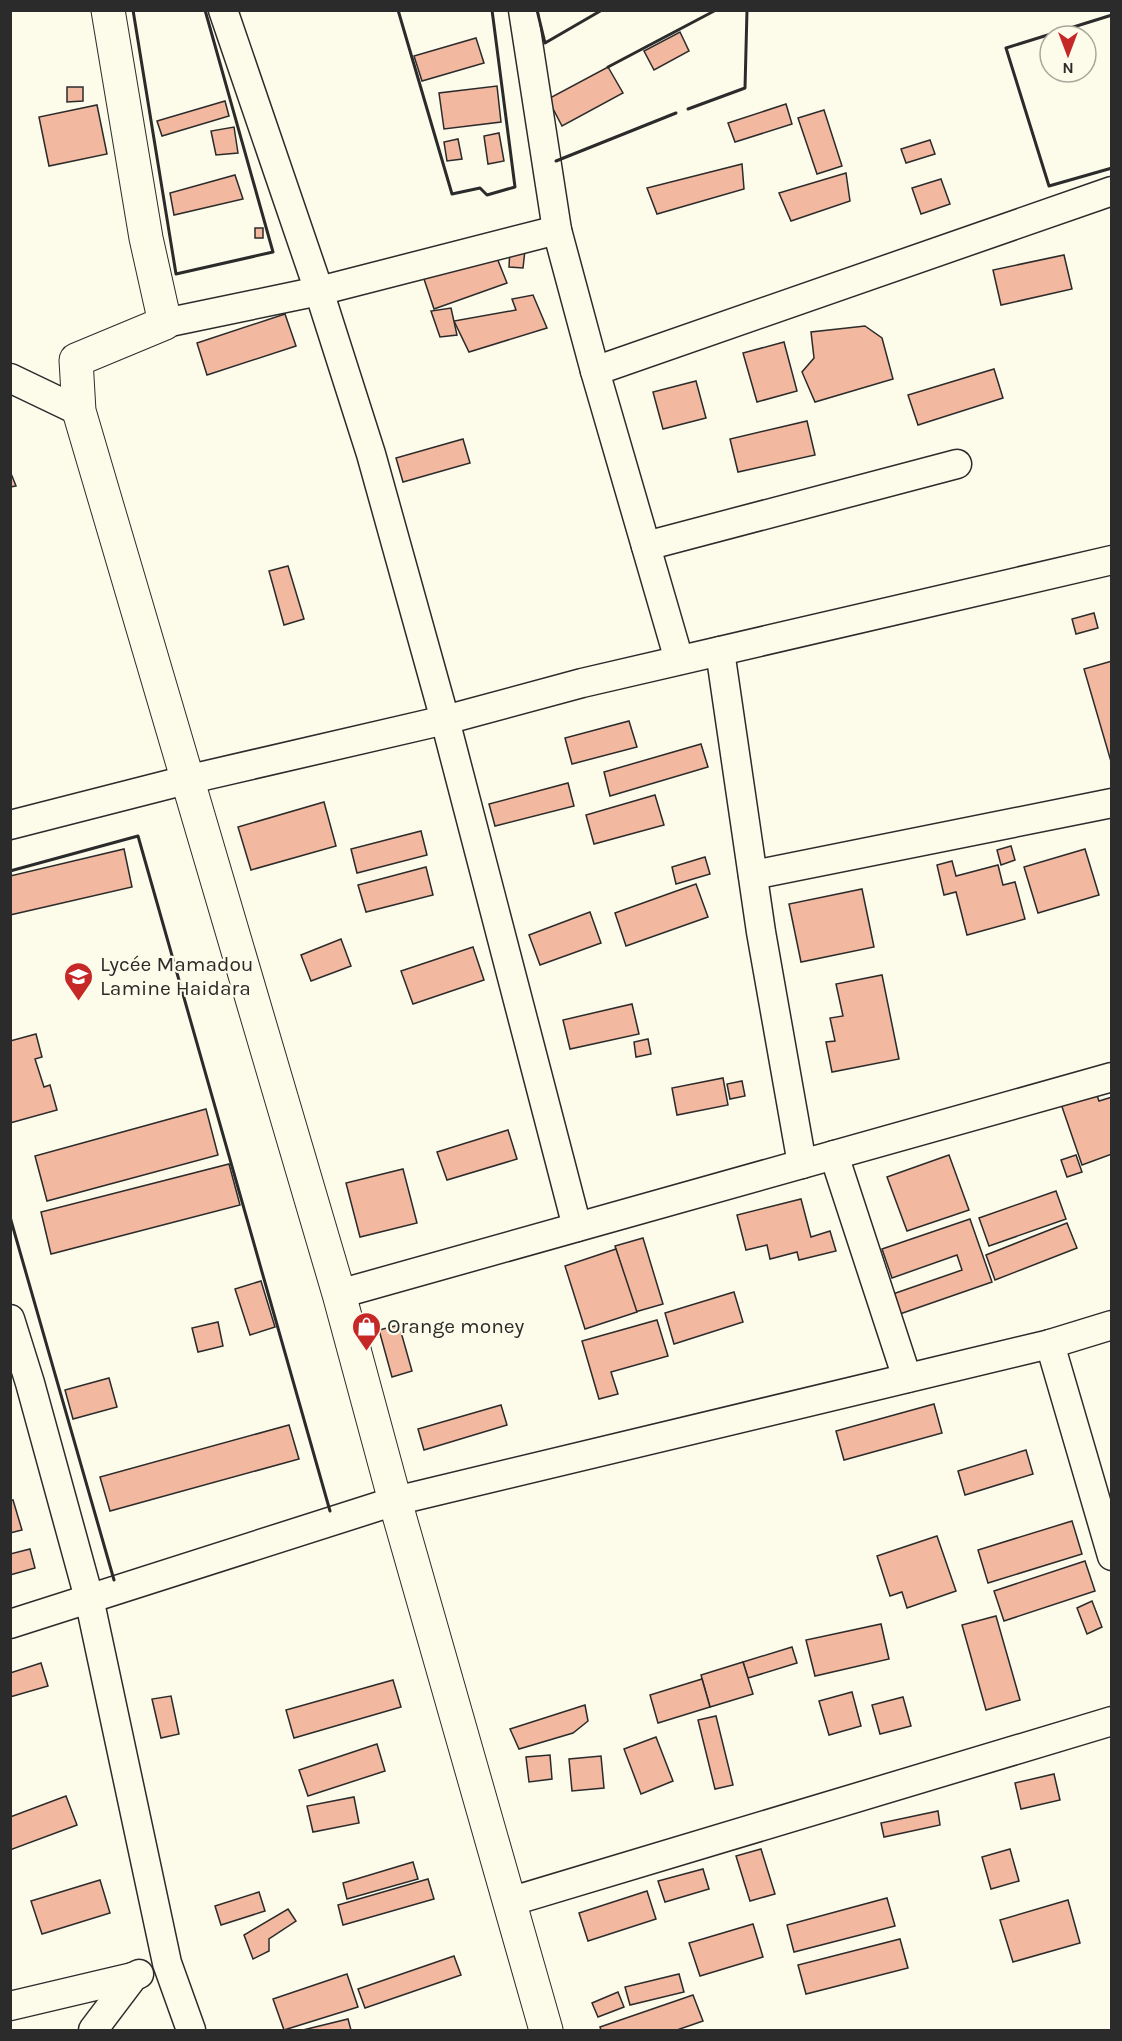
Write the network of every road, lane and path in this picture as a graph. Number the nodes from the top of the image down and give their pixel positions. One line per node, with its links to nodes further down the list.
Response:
1 (108, 10): 7 (street)
2 (223, 10): 6 (street)
3 (523, 10): 5 (street)
4 (1112, 191): 8 (street)
5 (557, 230): 6 (street); 8 (street)
6 (319, 291): 7 (street); 16 (street)
7 (165, 323): 10 (street)
8 (595, 371): 12 (street)
9 (10, 378): 10 (street)
10 (79, 411): 17 (street)
11 (957, 464): 12 (street)
12 (646, 546): 15 (street)
13 (1112, 560): 14 (street)
14 (720, 651): 15 (street); 20 (street)
15 (679, 660): 16 (street)
16 (445, 720): 17 (street); 24 (street)
17 (186, 780): 19 (street); 25 (street)
18 (1112, 803): 20 (street)
19 (10, 825)
20 (753, 875): 23 (street)
21 (1112, 1077): 22 (street)
22 (834, 1155): 23 (street); 29 (street)
23 (802, 1164): 24 (street)
24 (577, 1227): 25 (street)
25 (339, 1294): 31 (street)
26 (10, 1319): 30 (street)
27 (1112, 1325): 28 (street)
28 (1050, 1344): 29 (street); 32 (street)
29 (907, 1378): 31 (street)
30 (20, 1386): 33 (street)
31 (395, 1501): 33 (street); 36 (street)
32 (1112, 1556)
33 (88, 1598): 34 (street); 37 (street)
34 (10, 1624)
35 (1112, 1721): 36 (street)
36 (509, 1902): 42 (street)
37 (167, 1963): 38 (street); 41 (street)
38 (133, 1977): 39 (street); 40 (street)
39 (10, 2006)
40 (93, 2031)
41 (191, 2031)
42 (546, 2031)

